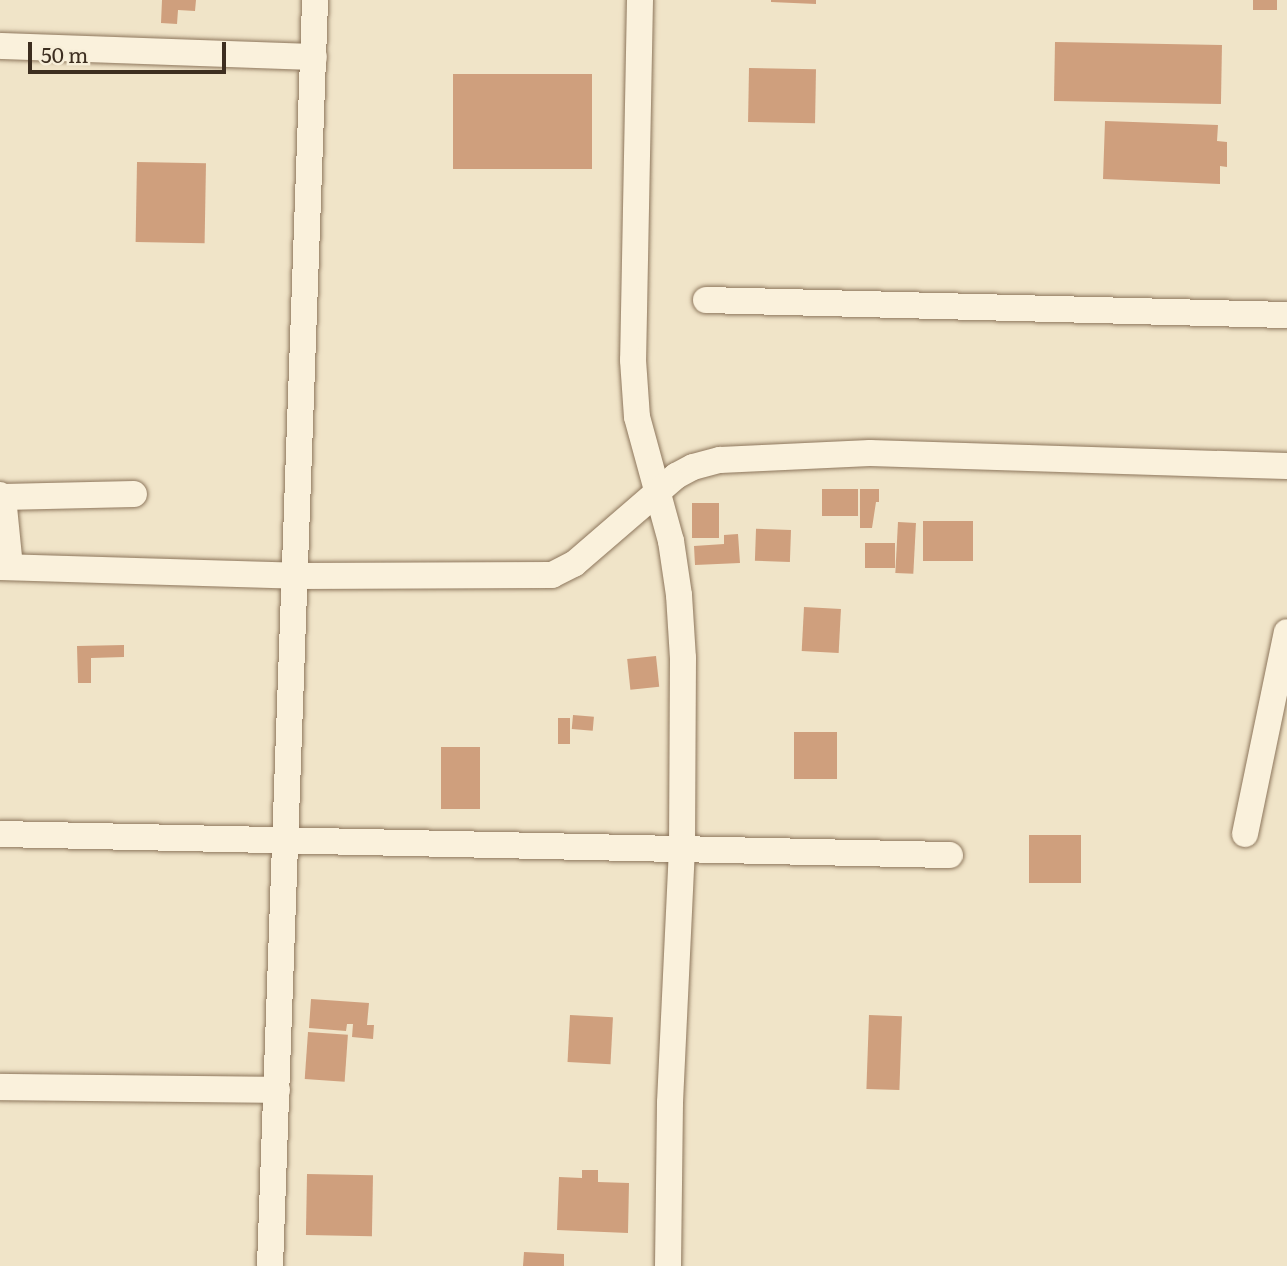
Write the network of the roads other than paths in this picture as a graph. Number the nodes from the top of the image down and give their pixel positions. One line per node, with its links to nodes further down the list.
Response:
1 (315, 0): 4 (street)
2 (640, 0): 8 (street)
3 (0, 46): 4 (street)
4 (314, 57): 12 (street)
5 (706, 300): 6 (street)
6 (1287, 315)
7 (1287, 466): 8 (street)
8 (659, 490): 12 (street); 17 (street)
9 (134, 494): 10 (street)
10 (1, 496): 11 (street)
11 (5, 567): 12 (street)
12 (297, 576): 16 (street)
13 (1287, 632): 15 (street)
14 (0, 834): 16 (street)
15 (1245, 834)
16 (287, 842): 17 (street); 20 (street)
17 (682, 848): 18 (street); 22 (street)
18 (950, 855)
19 (0, 1087): 20 (street)
20 (278, 1090): 21 (street)
21 (270, 1266)
22 (668, 1266)

